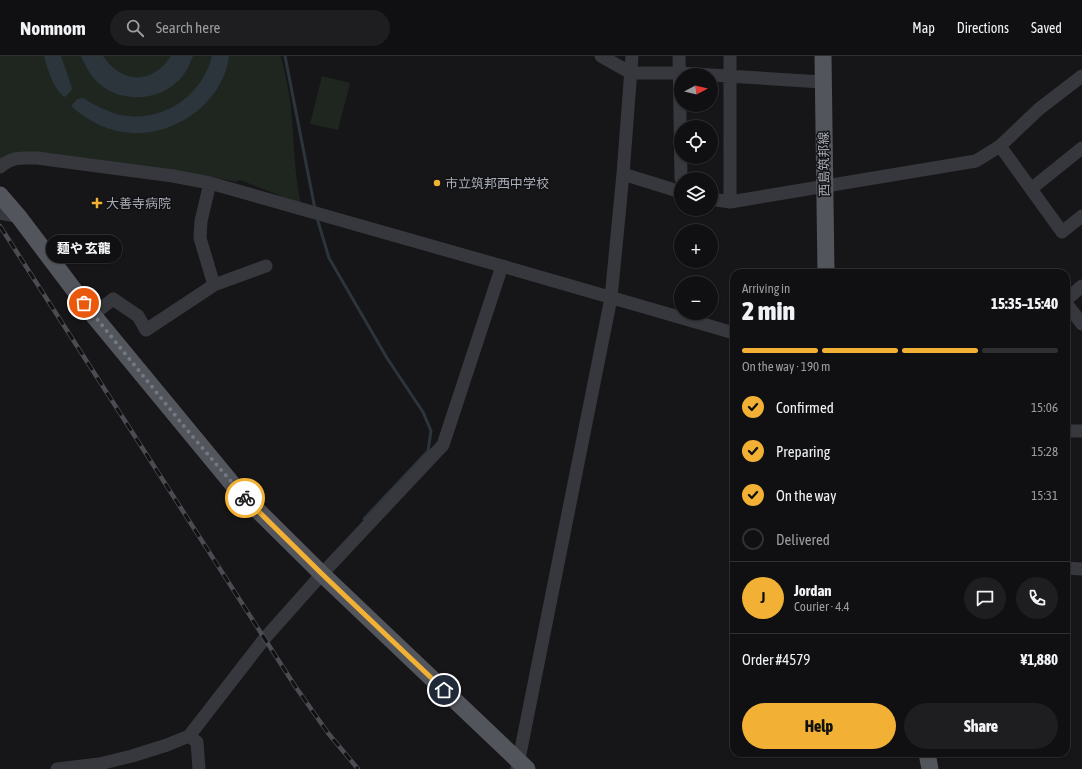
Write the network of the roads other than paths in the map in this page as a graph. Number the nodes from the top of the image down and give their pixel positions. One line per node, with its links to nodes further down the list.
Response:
1 (601, 56): 7 (street)
2 (632, 56): 7 (street)
3 (679, 56): 6 (street)
4 (730, 56): 10 (street)
5 (823, 56): 12 (main road, 西島筑邦線)
6 (679, 68)
7 (631, 73): 8 (street); 18 (street)
8 (674, 73)
9 (718, 75): 10 (street)
10 (730, 76): 12 (street); 25 (street)
11 (1082, 76): 14 (street)
12 (822, 82): 20 (main road, 西島筑邦線)
13 (680, 112): 17 (street)
14 (1000, 146): 20 (street); 22 (street)
15 (1082, 148): 22 (street)
16 (0, 167): 19 (street)
17 (681, 172)
18 (623, 174): 21 (street); 35 (street)
19 (210, 183): 30 (street); 32 (street)
20 (825, 187): 25 (street); 31 (main road, 西島筑邦線)
21 (674, 190)
22 (1031, 190): 27 (street)
23 (0, 195): 28 (main road)
24 (718, 200): 25 (street)
25 (730, 202)
26 (0, 213): 28 (street)
27 (1082, 216)
28 (19, 217): 37 (main road)
29 (266, 266): 32 (street)
30 (502, 266): 35 (street); 44 (street)
31 (826, 269)
32 (214, 285): 37 (street)
33 (1082, 286): 34 (street)
34 (1070, 296)
35 (611, 298): 39 (street); 47 (street)
36 (1070, 308): 38 (street)
37 (93, 315): 44 (main road)
38 (1082, 324)
39 (730, 332)
40 (1070, 431): 41 (street)
41 (1082, 431)
42 (1070, 568): 43 (street)
43 (1082, 569)
44 (322, 574): 45 (street); 47 (main road)
45 (190, 736): 48 (street); 49 (street)
46 (928, 757): 50 (main road)
47 (521, 767)
48 (57, 769)
49 (200, 769)
50 (930, 769)

